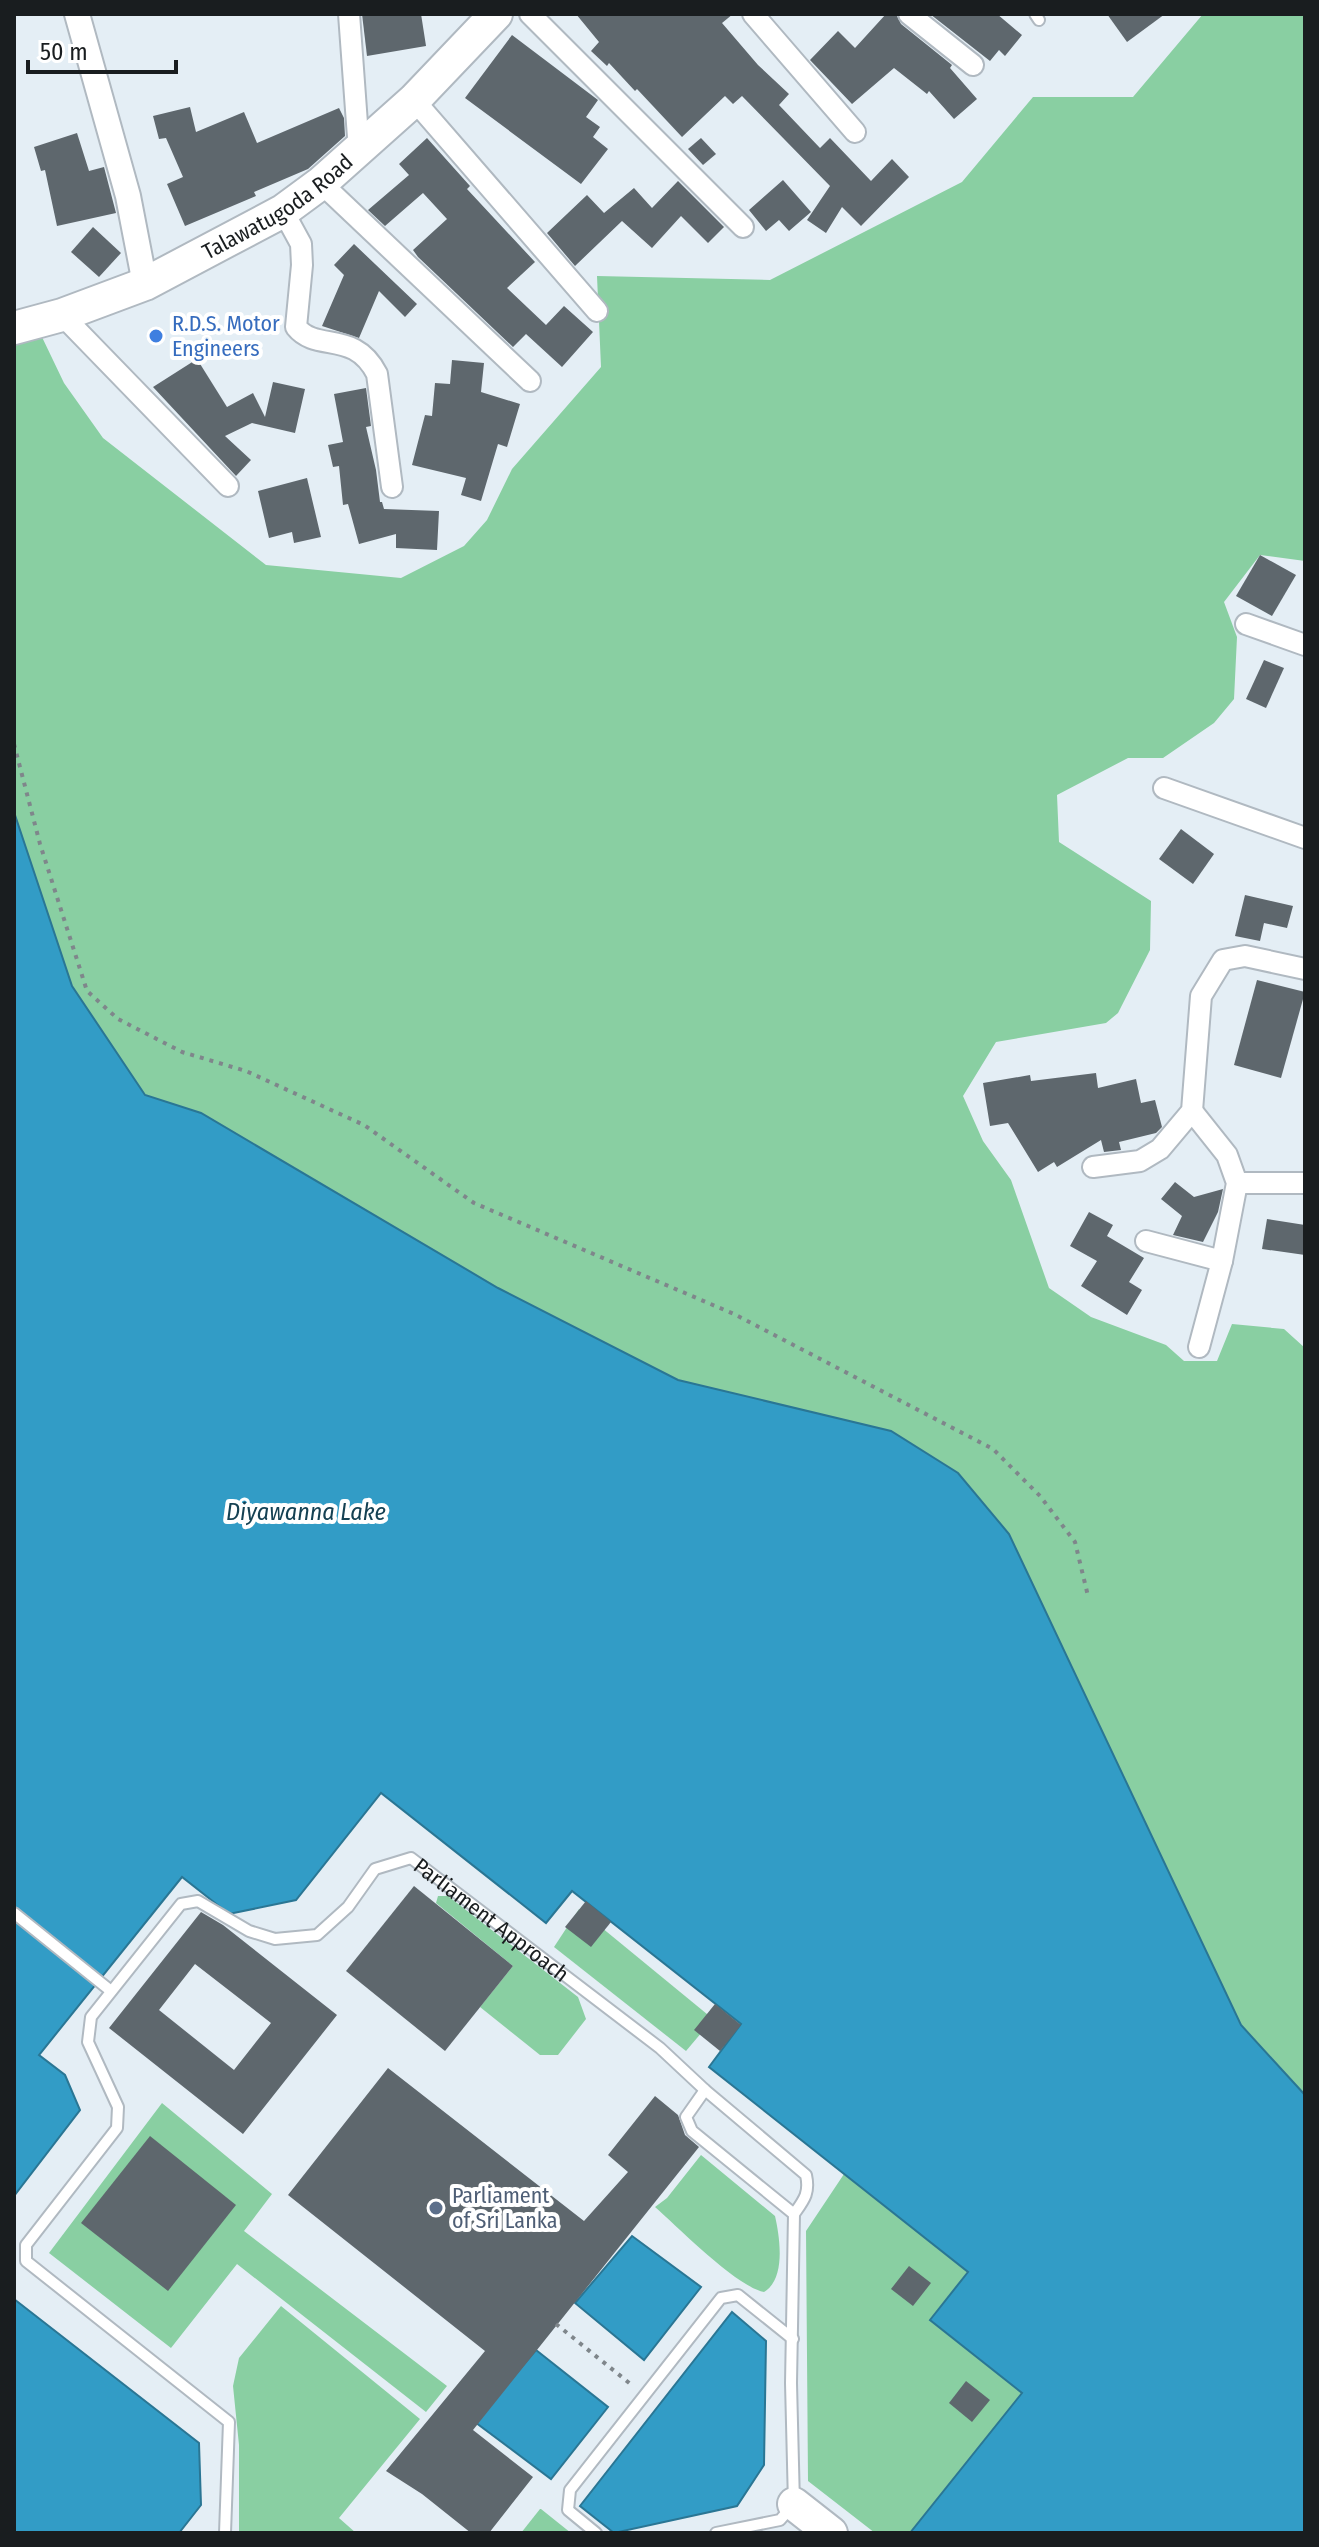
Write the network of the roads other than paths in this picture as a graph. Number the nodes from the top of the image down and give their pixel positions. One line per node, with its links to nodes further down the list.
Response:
1 (77, 14): 14 (street)
2 (349, 14): 10 (street)
3 (496, 14): 8 (main road, Talawatugoda Road)
4 (530, 14): 13 (street)
5 (753, 14): 9 (street)
6 (909, 14): 7 (street)
7 (973, 65)
8 (414, 100): 10 (main road, Talawatugoda Road); 15 (street)
9 (855, 132)
10 (359, 151): 11 (main road, Talawatugoda Road)
11 (321, 183): 12 (main road, Talawatugoda Road); 18 (street)
12 (283, 211): 14 (main road, Talawatugoda Road); 20 (street)
13 (743, 227)
14 (145, 284): 16 (main road, Talawatugoda Road)
15 (597, 311)
16 (62, 315): 17 (main road, Talawatugoda Road); 19 (street)
17 (14, 328)
18 (530, 381)
19 (228, 486)
20 (392, 487)
21 (1246, 624): 22 (street)
22 (1305, 645)
23 (1164, 788): 24 (street)
24 (1305, 838)
25 (1305, 969): 26 (street)
26 (1192, 1111): 27 (street); 28 (street)
27 (1093, 1167)
28 (1237, 1183): 29 (street); 31 (street)
29 (1305, 1183)
30 (1146, 1241): 31 (street)
31 (1222, 1261): 32 (street)
32 (1199, 1347)
33 (14, 1913): 34 (lane)
34 (111, 1991): 35 (lane, Parliament Approach); 39 (lane, Parliament Approach)
35 (705, 2090): 36 (lane, Parliament Approach); 36 (lane)
36 (794, 2214): 37 (lane, Parliament Approach)
37 (793, 2339): 38 (lane, Parliament Approach); 40 (lane)
38 (790, 2519): 41 (lane); 42 (main road)
39 (225, 2533)
40 (596, 2533)
41 (716, 2533)
42 (831, 2533)

